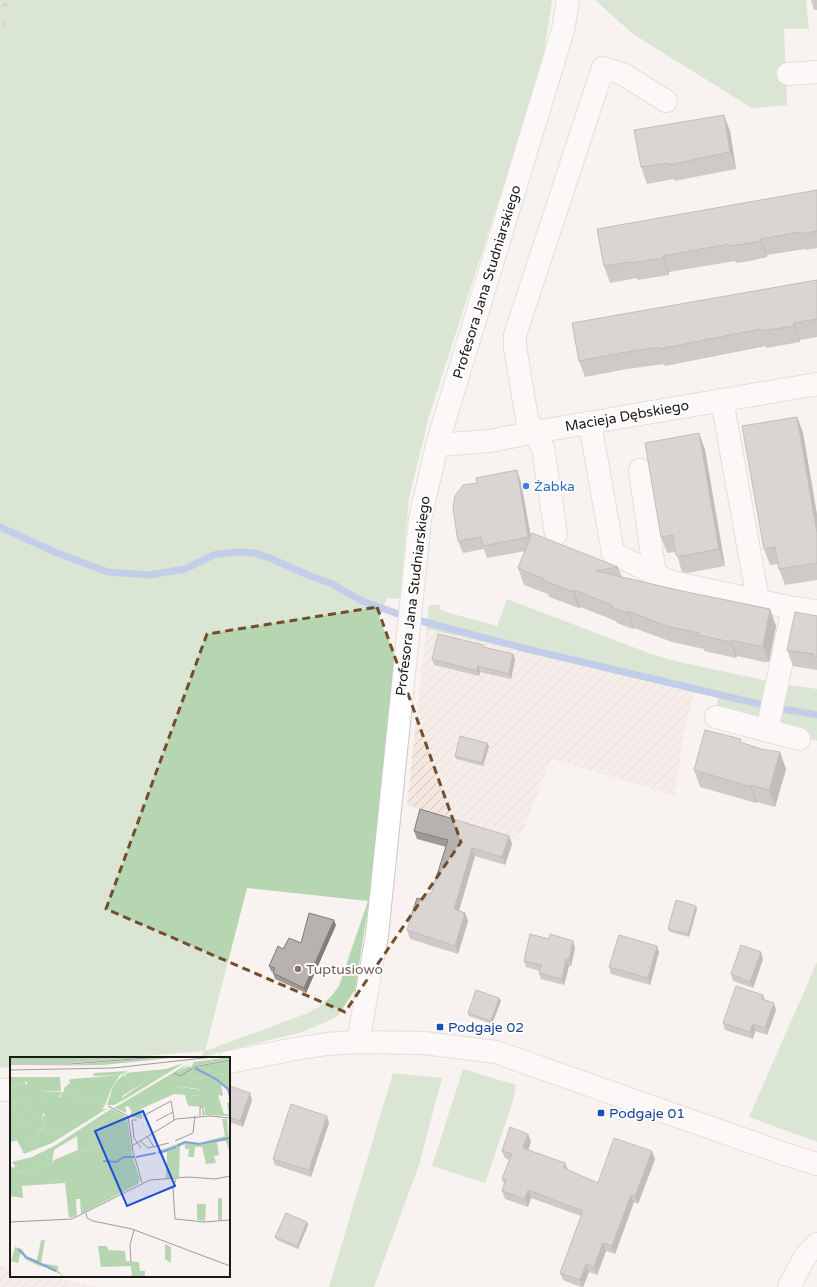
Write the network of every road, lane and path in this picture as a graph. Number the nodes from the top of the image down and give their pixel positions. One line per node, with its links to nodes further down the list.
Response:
1 (568, 0): 9 (street, Profesora Jana Studniarskiego)
2 (817, 72): 3 (street)
3 (788, 74)
4 (666, 101): 8 (street)
5 (817, 384): 6 (street, Macieja Dębskiego)
6 (722, 400): 7 (street, Macieja Dębskiego); 13 (street)
7 (590, 423): 8 (street, Macieja Dębskiego); 12 (street)
8 (535, 432): 9 (street, Macieja Dębskiego); 11 (street)
9 (437, 445): 19 (street, Profesora Jana Studniarskiego)
10 (640, 470): 12 (street)
11 (556, 534)
12 (655, 574): 13 (street)
13 (758, 600): 14 (street)
14 (793, 608): 15 (street); 17 (street)
15 (817, 611)
16 (716, 717): 17 (street)
17 (767, 731): 18 (street)
18 (798, 739)
19 (358, 1042): 20 (street); 23 (street)
20 (230, 1062)
21 (10, 1089): 22 (street)
22 (0, 1090)
23 (817, 1164)
24 (817, 1244): 25 (street)
25 (789, 1287)

